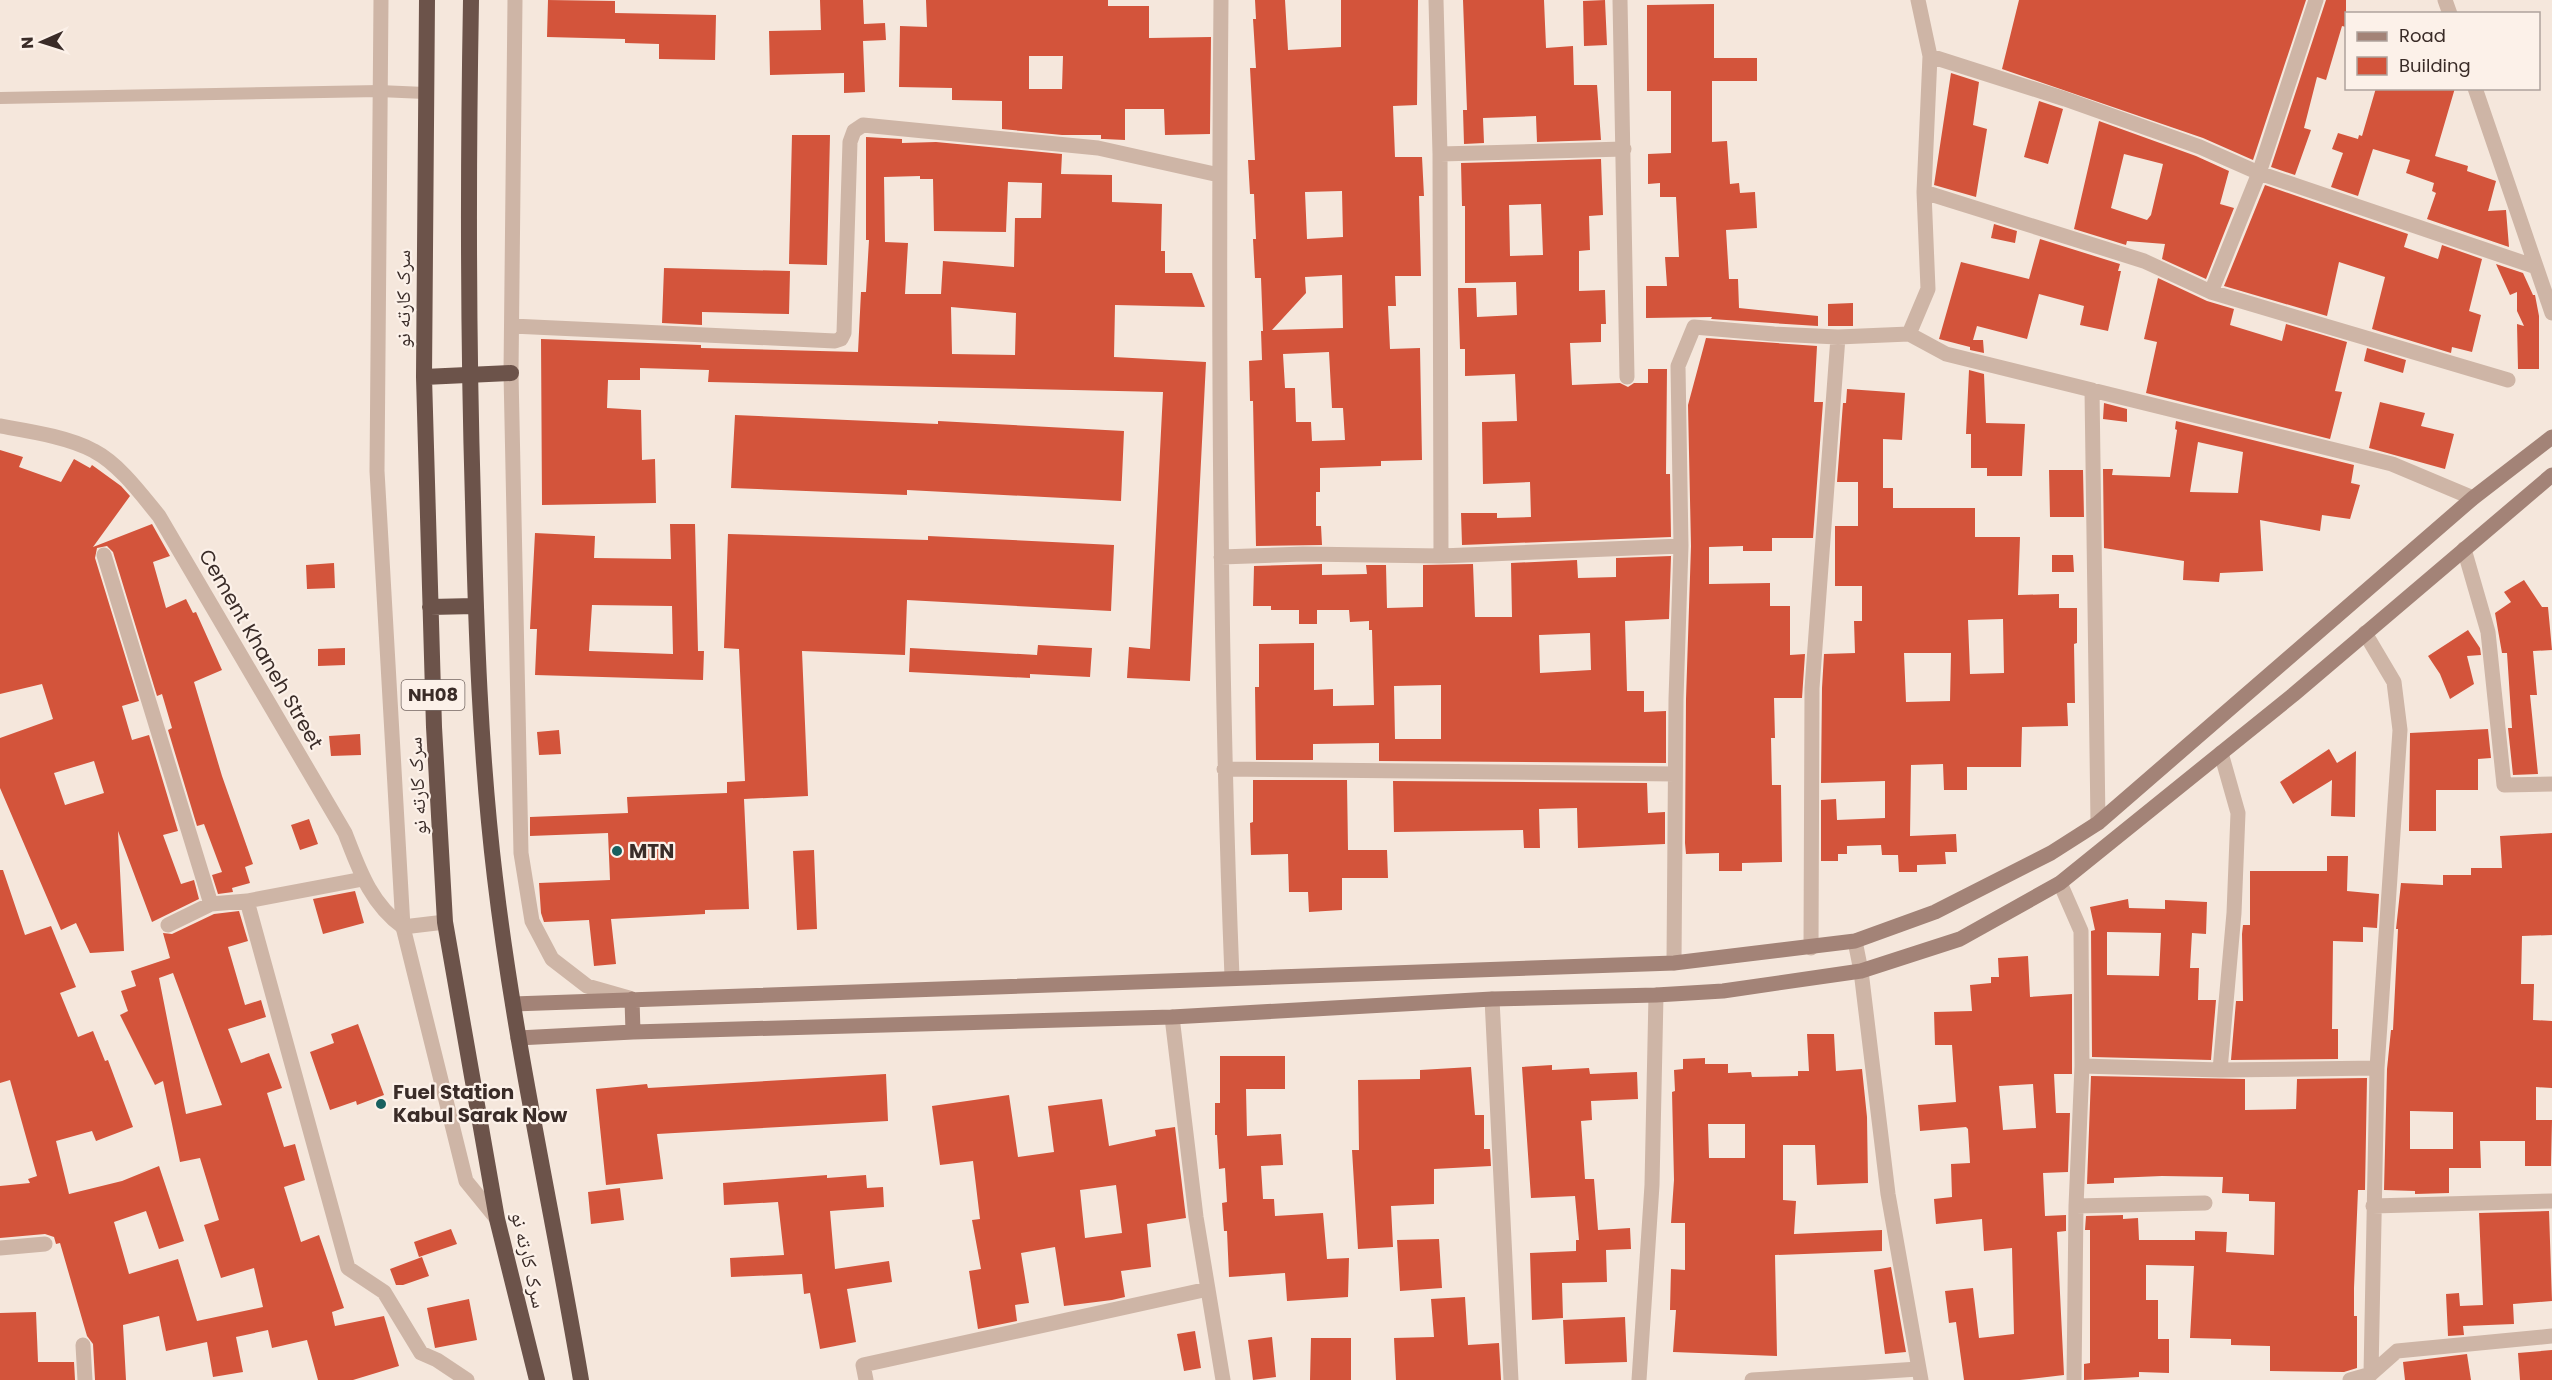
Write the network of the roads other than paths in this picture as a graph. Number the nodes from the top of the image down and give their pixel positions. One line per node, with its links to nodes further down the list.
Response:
1 (381, 0): 12 (street)
2 (427, 0): 13 (highway, سرک کارته نو / NH08)
3 (471, 0): 27 (highway, سرک کارته نو / NH08)
4 (515, 0): 23 (street)
5 (1221, 0): 18 (street)
6 (1436, 0): 16 (street)
7 (1620, 0): 15 (street)
8 (1918, 0): 10 (street)
9 (2316, 0): 17 (street)
10 (1930, 56): 17 (street); 19 (street)
11 (2476, 90): 20 (street)
12 (379, 91): 13 (lane); 14 (lane); 55 (street)
13 (425, 93): 28 (highway, سرک کارته نو / NH08)
14 (0, 98)
15 (1624, 149): 16 (street); 29 (street)
16 (1440, 154): 39 (street)
17 (2259, 172): 20 (street); 21 (street)
18 (1219, 175): 23 (street); 40 (street)
19 (1924, 192): 21 (street); 24 (street)
20 (2536, 267): 22 (street)
21 (2211, 292): 30 (street)
22 (2552, 313)
23 (512, 326): 26 (street)
24 (1909, 334): 25 (street); 31 (street)
25 (1838, 337): 36 (street); 57 (street)
26 (511, 373): 27 (highway); 62 (street)
27 (469, 375): 28 (highway); 41 (highway, سرک کارته نو / NH08)
28 (424, 377): 42 (highway, سرک کارته نو / NH08)
29 (1627, 377)
30 (2508, 380)
31 (2092, 390): 35 (street); 48 (street)
32 (0, 426): 49 (street, Cement Khaneh Street)
33 (2552, 437): 35 (main road)
34 (2551, 476): 37 (main road)
35 (2473, 498): 48 (main road)
36 (1681, 546): 39 (street); 46 (street)
37 (2464, 549): 43 (main road); 47 (street)
38 (104, 555): 52 (street)
39 (1441, 556): 40 (street)
40 (1221, 557): 45 (street)
41 (475, 606): 42 (highway); 64 (highway, سرک کارته نو / NH08)
42 (430, 607): 53 (highway, سرک کارته نو / NH08)
43 (2364, 633): 44 (main road); 69 (street)
44 (2221, 753): 50 (main road); 70 (street)
45 (1224, 769): 46 (street); 60 (street)
46 (1675, 774): 58 (street)
47 (2552, 784)
48 (2098, 823): 56 (main road)
49 (363, 879): 51 (street); 55 (street, Cement Khaneh Street)
50 (2060, 883): 59 (main road); 68 (street)
51 (246, 901): 52 (street); 84 (street)
52 (211, 904): 54 (street)
53 (446, 922): 55 (street); 75 (highway, سرک کارته نو / NH08)
54 (168, 926)
55 (403, 927): 75 (street)
56 (1855, 941): 57 (main road); 59 (street)
57 (1811, 948): 58 (main road)
58 (1674, 963): 60 (main road)
59 (1861, 970): 61 (main road); 82 (street)
60 (1232, 977): 62 (main road)
61 (1656, 995): 63 (main road); 90 (street)
62 (632, 999): 64 (main road); 66 (main road)
63 (1492, 999): 65 (main road); 89 (street)
64 (513, 1004): 67 (highway, سرک کارته نو / NH08)
65 (1172, 1017): 66 (main road); 78 (street)
66 (633, 1032): 67 (main road)
67 (518, 1038): 86 (highway, سرک کارته نو / NH08)
68 (2082, 1066): 70 (street); 73 (street)
69 (2377, 1068): 70 (street); 74 (street)
70 (2220, 1070)
71 (2552, 1201): 74 (street)
72 (2205, 1203): 73 (street)
73 (2076, 1206): 92 (street)
74 (2373, 1206): 81 (street)
75 (497, 1219): 85 (highway, سرک کارته نو / NH08)
76 (45, 1244): 77 (street)
77 (0, 1248)
78 (1208, 1289): 87 (street); 88 (street)
79 (2552, 1336): 81 (street)
80 (83, 1344): 83 (street)
81 (2371, 1374): 93 (street)
82 (1919, 1375): 91 (street)
83 (85, 1380)
84 (467, 1380)
85 (537, 1380)
86 (581, 1380)
87 (866, 1380)
88 (1223, 1380)
89 (1511, 1380)
90 (1639, 1380)
91 (1752, 1380)
92 (2074, 1380)
93 (2350, 1380)

